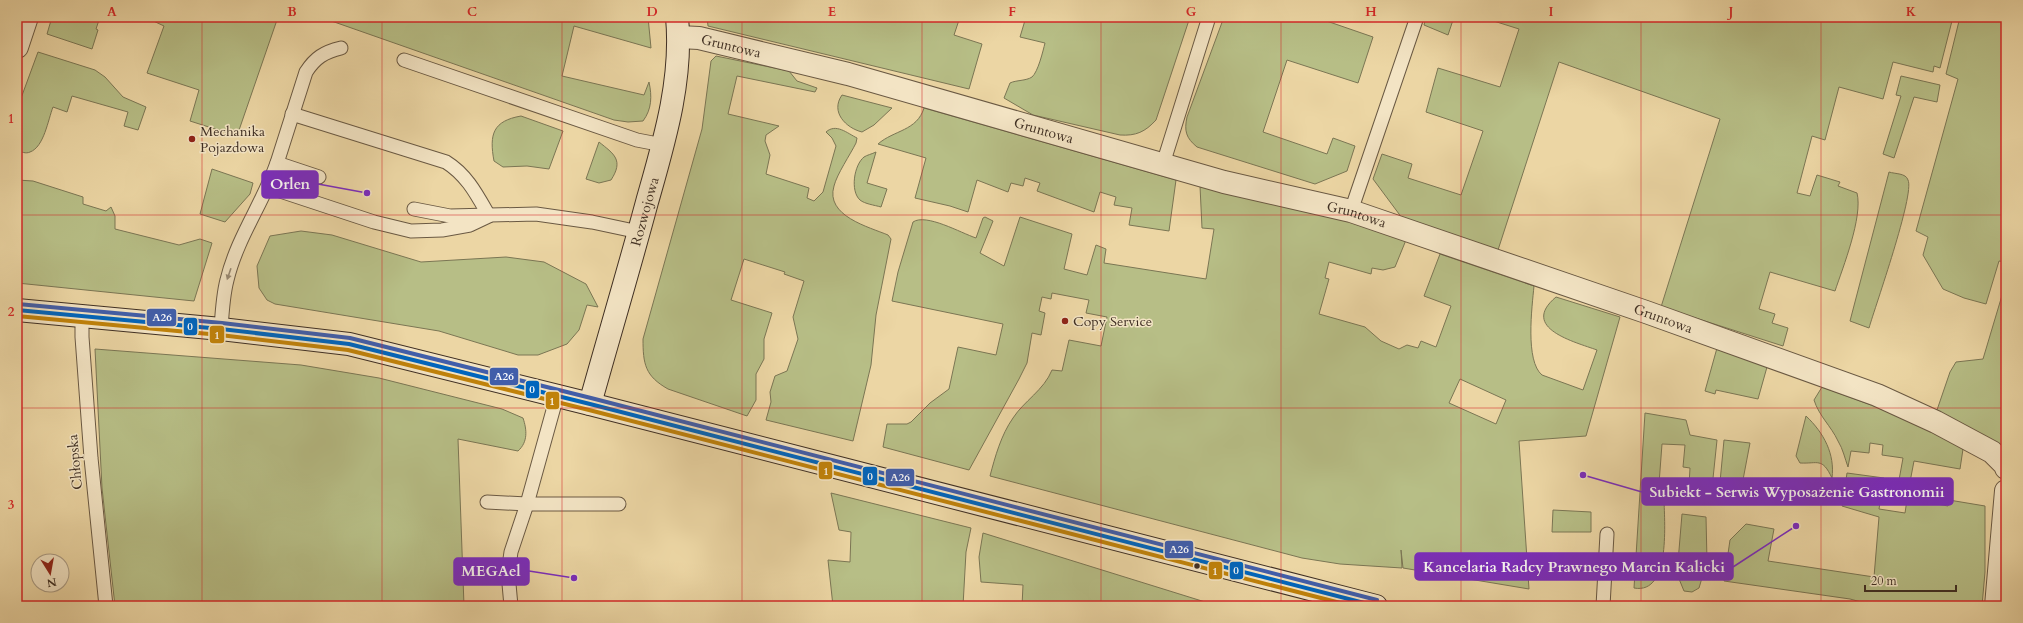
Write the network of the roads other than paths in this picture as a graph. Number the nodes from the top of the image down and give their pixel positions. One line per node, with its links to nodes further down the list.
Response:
1 (27, 17): 5 (street)
2 (1209, 17): 11 (lane)
3 (1417, 17): 15 (lane)
4 (678, 27): 9 (street, Rozwojowa); 11 (street, Gruntowa)
5 (17, 47)
6 (341, 48): 8 (lane)
7 (404, 60): 9 (lane)
8 (292, 114): 10 (lane); 16 (lane)
9 (662, 145): 17 (street, Rozwojowa)
10 (277, 163): 12 (lane); 13 (lane)
11 (1163, 164): 15 (street, Gruntowa)
12 (319, 177)
13 (268, 187): 16 (lane); 20 (lane, one-way to 20)
14 (414, 209): 16 (lane)
15 (1351, 211): 23 (street, Gruntowa)
16 (489, 216): 17 (lane)
17 (639, 232): 22 (street, Rozwojowa)
18 (17, 310): 19 (street)
19 (82, 316): 20 (street); 29 (lane, Chłopska)
20 (221, 329): 21 (street)
21 (557, 396): 22 (street); 26 (lane)
22 (590, 404): 31 (street)
23 (2006, 468)
24 (2006, 491): 33 (street)
25 (487, 502): 26 (lane)
26 (527, 504): 27 (lane); 30 (lane)
27 (619, 504)
28 (1607, 534): 32 (lane)
29 (106, 606)
30 (511, 606)
31 (1376, 606)
32 (1603, 606)
33 (1996, 606)

